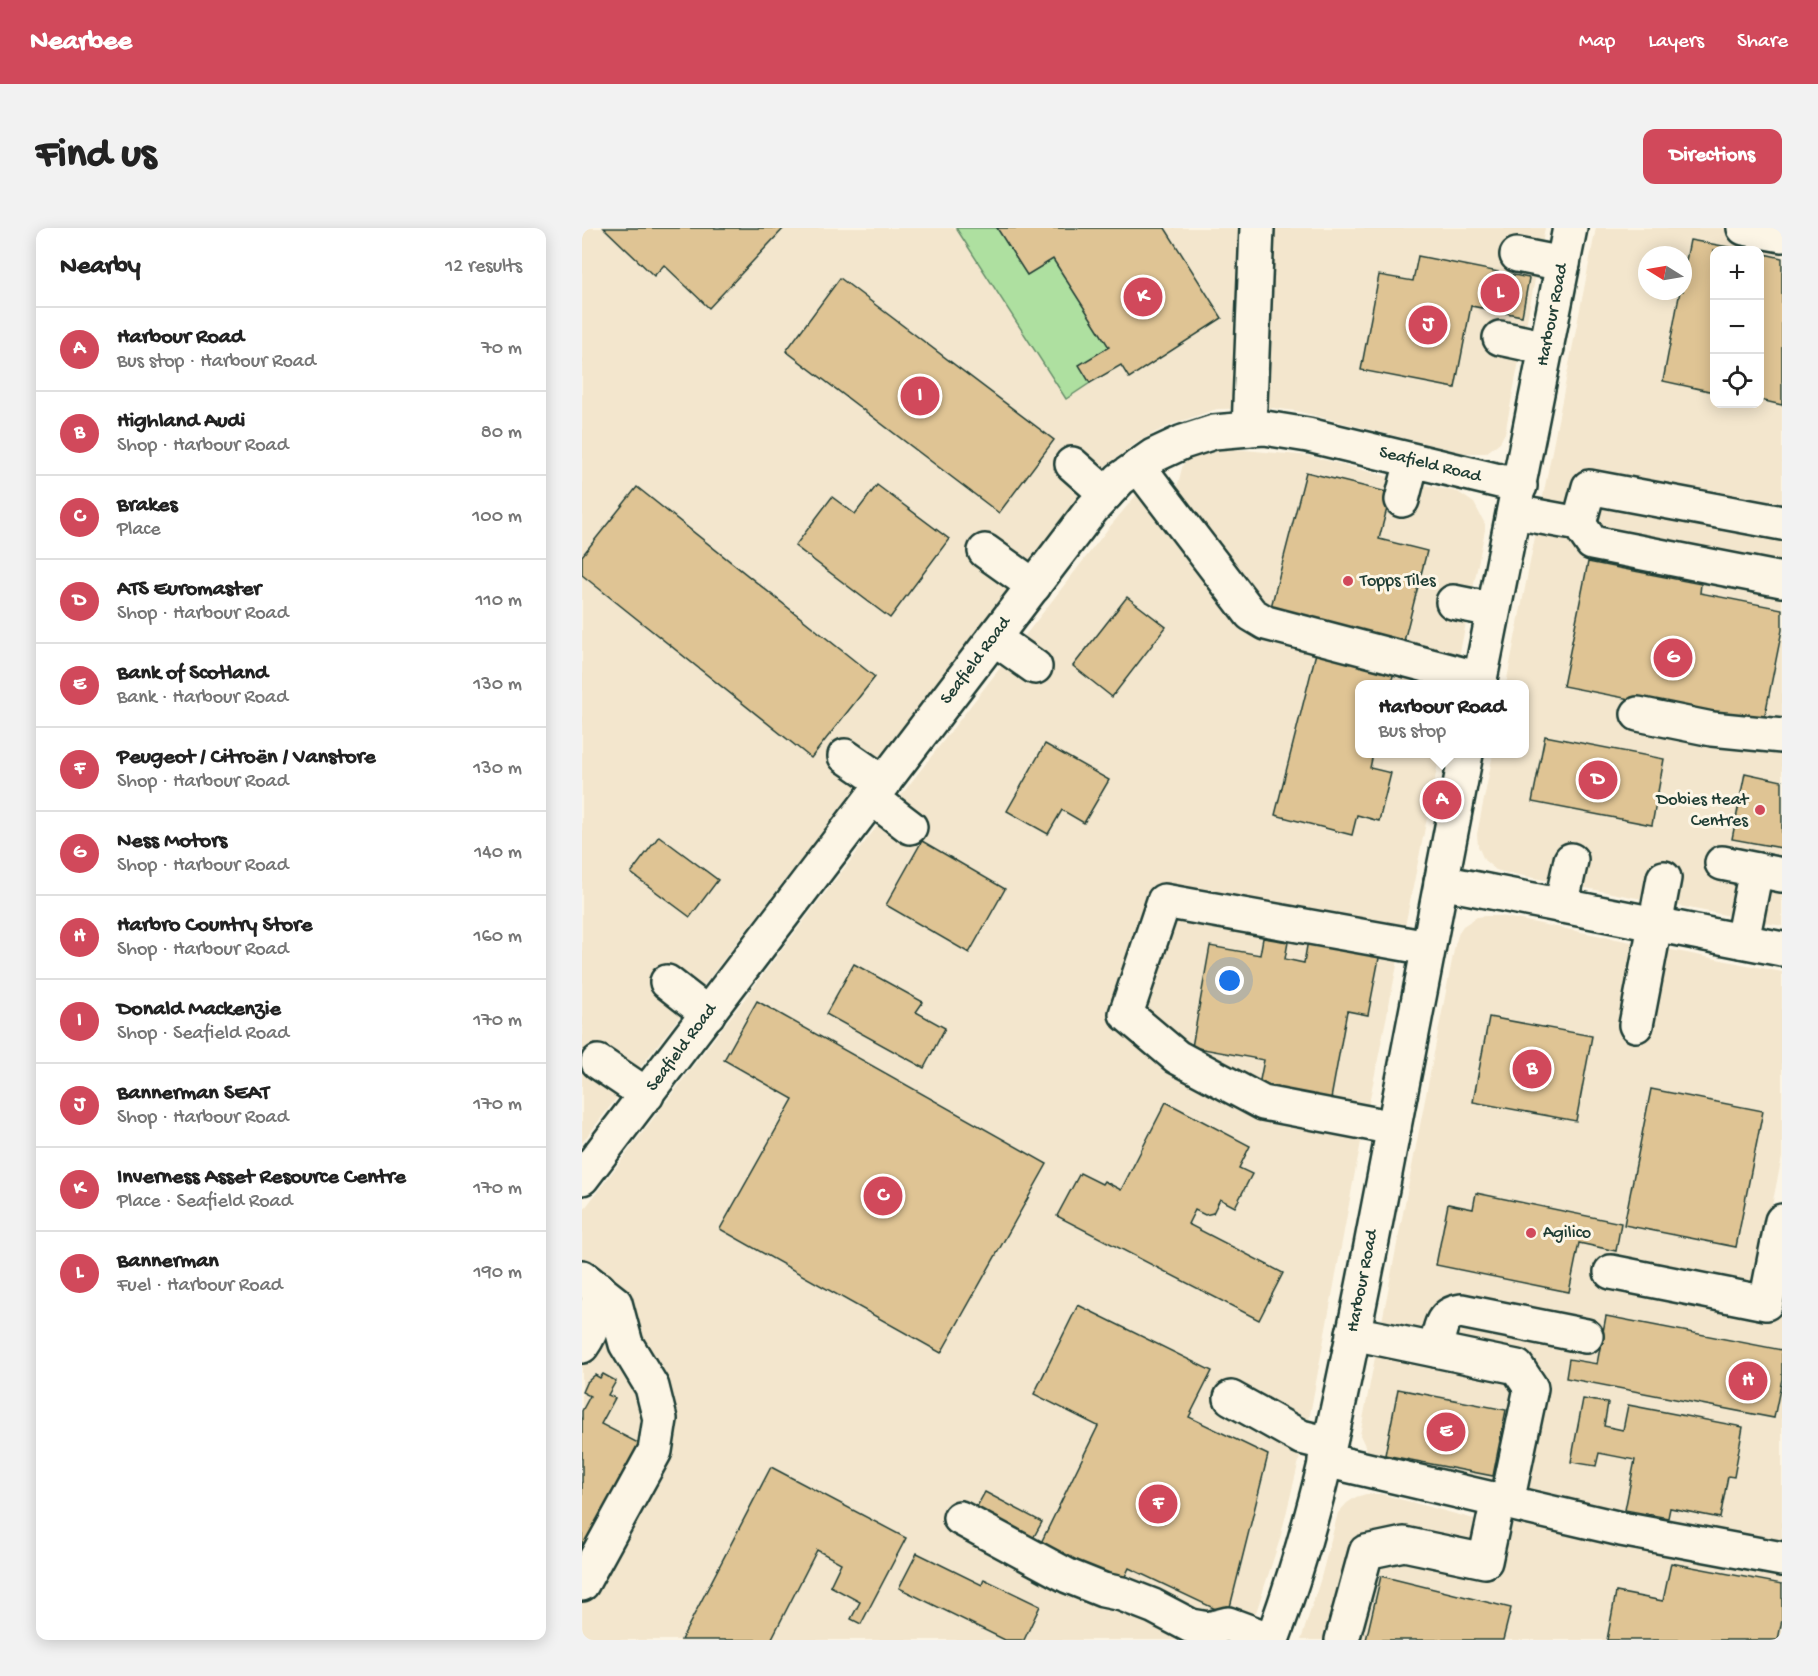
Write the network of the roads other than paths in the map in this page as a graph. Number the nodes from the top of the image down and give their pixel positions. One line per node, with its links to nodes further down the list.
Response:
1 (1257, 228): 9 (street)
2 (1570, 228): 6 (street, Harbour Road)
3 (1744, 228): 4 (street)
4 (1782, 235)
5 (1517, 255): 6 (street)
6 (1563, 264): 8 (street, Harbour Road)
7 (1500, 338): 8 (street)
8 (1547, 348): 14 (street, Harbour Road)
9 (1249, 429): 10 (street, Seafield Road); 12 (street, Seafield Road)
10 (1412, 461): 14 (street, Seafield Road); 15 (street)
11 (1072, 464): 13 (street)
12 (1138, 466): 13 (street, Seafield Road); 25 (street)
13 (1106, 494): 20 (street, Seafield Road)
14 (1517, 499): 17 (street, Seafield Road); 22 (street, Harbour Road)
15 (1402, 500)
16 (1782, 523): 17 (street)
17 (1579, 524): 19 (street)
18 (985, 551): 20 (street)
19 (1782, 580)
20 (1034, 586): 23 (street, Seafield Road)
21 (1453, 602): 22 (street)
22 (1493, 610): 26 (street, Harbour Road)
23 (994, 638): 24 (street); 31 (street, Seafield Road)
24 (1035, 667)
25 (1472, 680)
26 (1479, 680)
27 (1638, 714): 28 (street)
28 (1782, 734)
29 (845, 756): 31 (street)
30 (1465, 758): 37 (street, Harbour Road)
31 (878, 791): 32 (street); 44 (street, Seafield Road)
32 (910, 827)
33 (1571, 860): 38 (street)
34 (1722, 863): 35 (street)
35 (1769, 873): 40 (street)
36 (1664, 878): 39 (street)
37 (1441, 882): 38 (street); 41 (street, Harbour Road)
38 (1561, 906): 39 (street)
39 (1655, 924): 40 (street); 45 (street)
40 (1742, 941): 42 (street)
41 (1428, 948): 48 (street, Harbour Road); 48 (street)
42 (1782, 949)
43 (667, 982): 44 (street)
44 (708, 1014): 47 (street, Seafield Road)
45 (1635, 1025)
46 (598, 1062): 47 (street)
47 (647, 1095): 49 (street, Seafield Road)
48 (1394, 1128): 53 (street, Harbour Road)
49 (582, 1178)
50 (1782, 1221): 51 (street)
51 (1611, 1272)
52 (591, 1283): 55 (street); 62 (street)
53 (1353, 1333): 56 (street); 58 (street, Harbour Road)
54 (1586, 1336): 56 (street)
55 (582, 1346)
56 (1436, 1350): 59 (street)
57 (1231, 1398): 58 (street)
58 (1327, 1452): 59 (street); 63 (street, Harbour Road)
59 (1502, 1501): 61 (street); 64 (street)
60 (960, 1518): 63 (street)
61 (1782, 1559)
62 (582, 1584)
63 (1272, 1640)
64 (1342, 1640)

